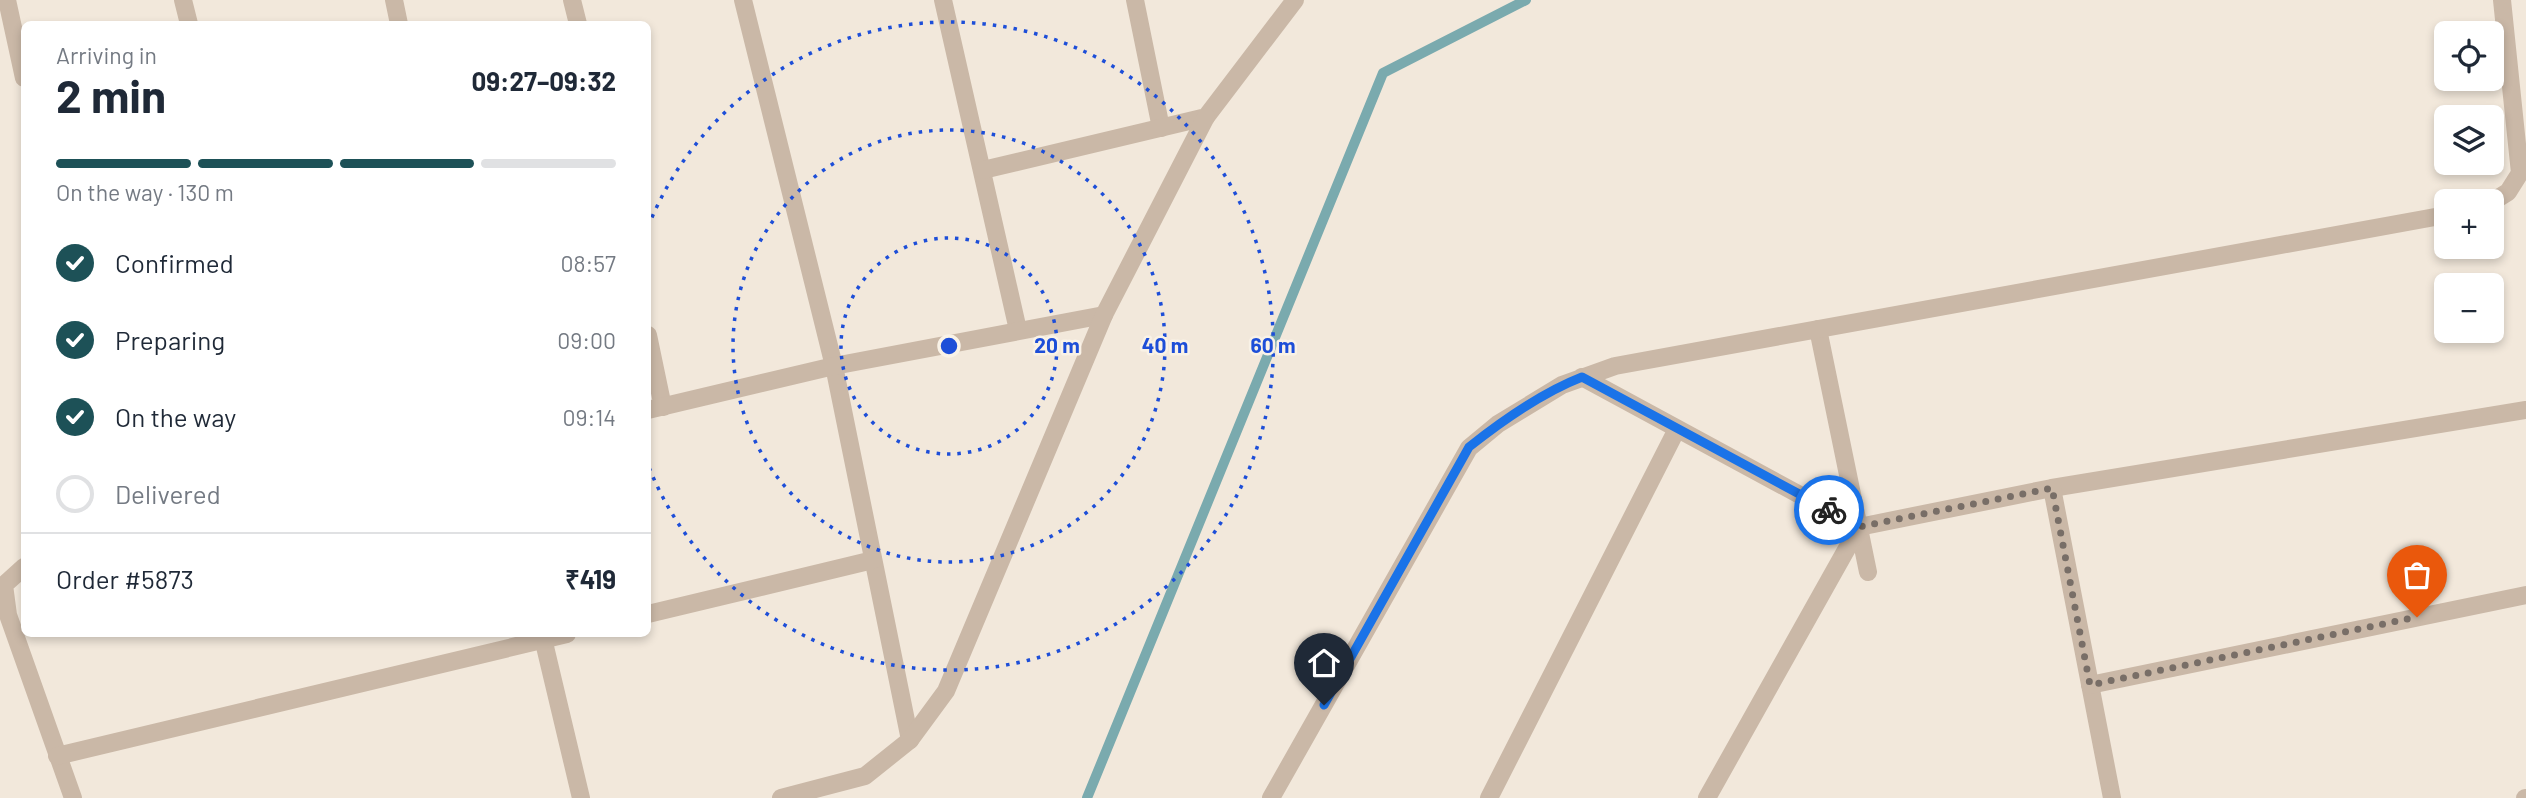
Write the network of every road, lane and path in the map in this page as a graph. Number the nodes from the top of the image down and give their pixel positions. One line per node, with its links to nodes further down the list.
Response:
1 (7, 0): 13 (street)
2 (183, 0): 10 (street)
3 (394, 0): 11 (street)
4 (572, 0): 12 (street)
5 (743, 0): 24 (street)
6 (943, 0): 16 (street)
7 (1135, 0): 15 (street)
8 (1296, 0): 14 (street)
9 (2502, 0): 17 (street)
10 (188, 21)
11 (398, 21)
12 (577, 21)
13 (21, 64)
14 (1206, 117): 15 (street); 20 (street)
15 (1161, 128): 16 (street)
16 (983, 170): 22 (street)
17 (2523, 172): 18 (street)
18 (2504, 194)
19 (2434, 217): 21 (street)
20 (1104, 315): 22 (street); 39 (street)
21 (1818, 329): 25 (street); 30 (street)
22 (1018, 330): 24 (street)
23 (651, 366): 26 (street)
24 (834, 366): 26 (street); 31 (street)
25 (1582, 377): 28 (street); 44 (street)
26 (655, 408)
27 (2526, 410): 29 (street)
28 (1677, 429): 30 (street); 45 (street)
29 (2052, 488): 30 (street); 38 (street)
30 (1859, 527): 33 (street); 46 (street)
31 (873, 560): 35 (street); 39 (street)
32 (21, 570): 40 (street)
33 (1868, 572)
34 (2526, 595): 38 (street)
35 (651, 613)
36 (539, 637): 40 (street)
37 (543, 637): 42 (street)
38 (2090, 685): 47 (street)
39 (910, 740): 43 (street)
40 (57, 756): 41 (street)
41 (73, 798)
42 (580, 798)
43 (781, 798)
44 (1271, 798)
45 (1489, 798)
46 (1707, 798)
47 (2112, 798)

